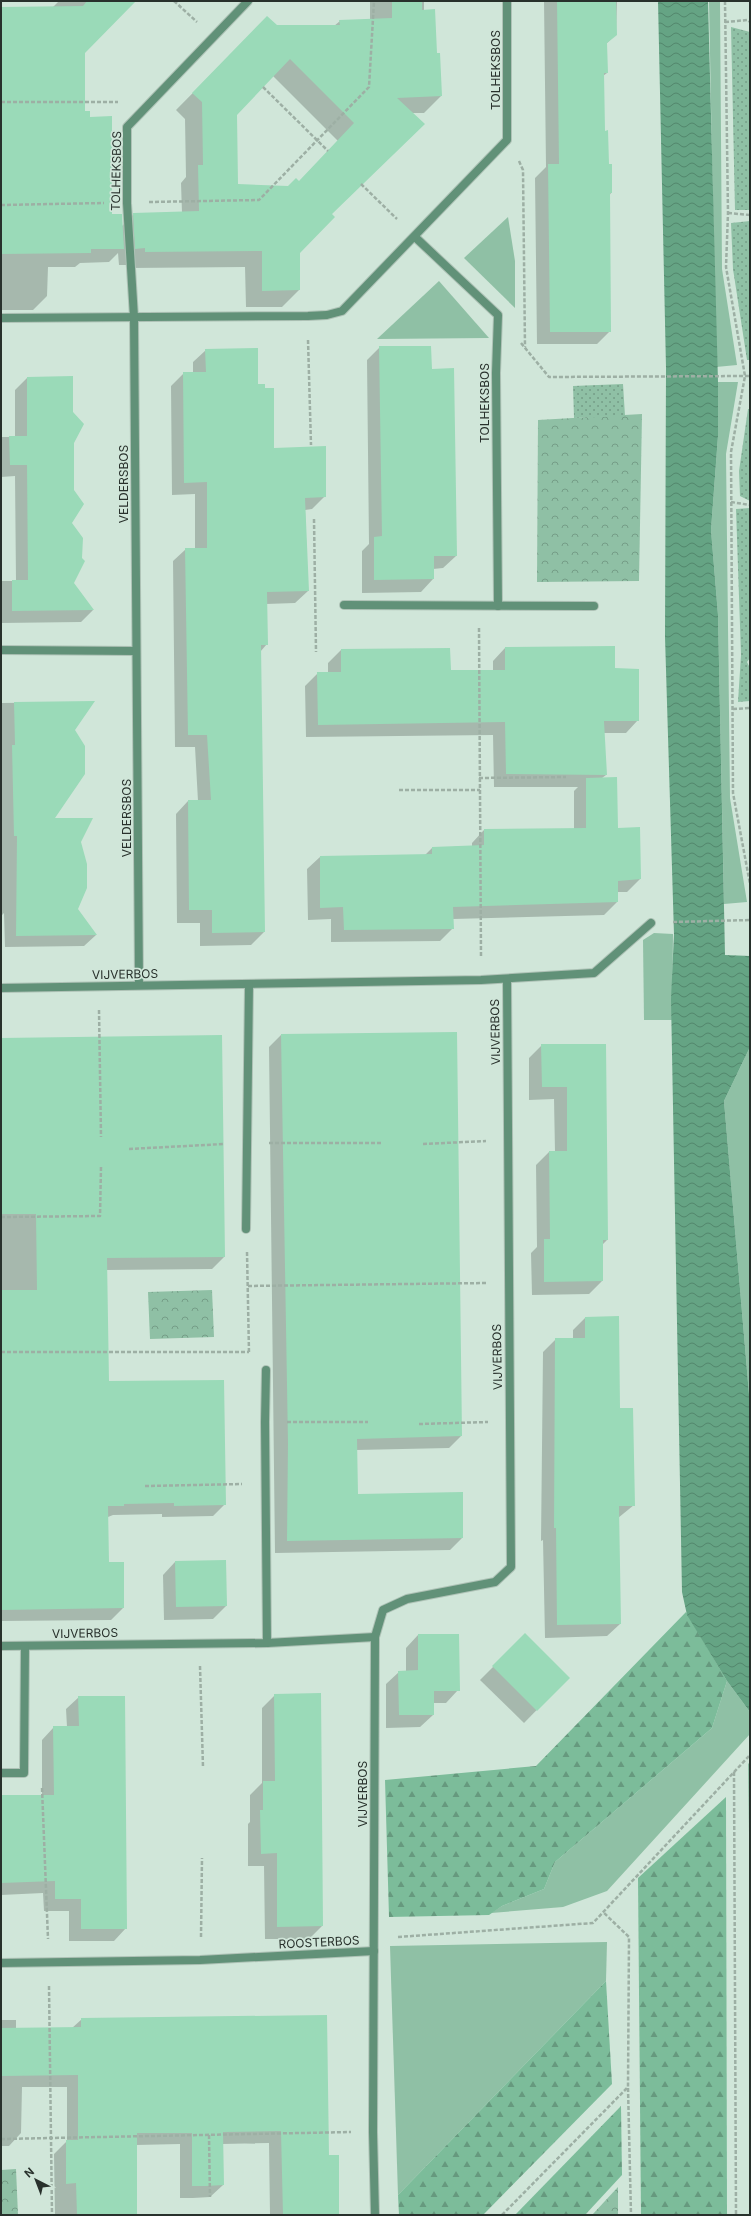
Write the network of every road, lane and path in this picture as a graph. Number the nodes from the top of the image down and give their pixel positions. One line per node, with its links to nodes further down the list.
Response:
1 (248, 1): 9 (street, TOLHEKSBOS)
2 (374, 1): 10 (path)
3 (507, 1): 11 (street, TOLHEKSBOS)
4 (724, 1): 5 (path)
5 (725, 22): 6 (path); 16 (path)
6 (750, 22)
7 (263, 87): 10 (path)
8 (1, 102): 9 (path)
9 (141, 114): 14 (street, TOLHEKSBOS)
10 (318, 140): 12 (path); 14 (path)
11 (507, 140): 18 (street); 23 (path)
12 (328, 151)
13 (362, 184): 18 (path)
14 (127, 203): 15 (path); 21 (street, TOLHEKSBOS)
15 (1, 205)
16 (728, 213): 17 (path); 24 (path)
17 (750, 215)
18 (415, 236): 19 (street); 20 (street)
19 (498, 315): 23 (path); 32 (street, TOLHEKSBOS)
20 (308, 316): 21 (street); 26 (path)
21 (134, 317): 22 (street); 35 (street, VELDERSBOS)
22 (1, 318)
23 (526, 348): 24 (path)
24 (745, 376): 25 (path); 27 (path)
25 (750, 376)
26 (311, 445)
27 (731, 502): 28 (path); 38 (path)
28 (750, 505)
29 (314, 519): 36 (path)
30 (344, 605): 31 (street)
31 (478, 605): 32 (street); 40 (path)
32 (498, 606): 33 (street)
33 (594, 606)
34 (1, 650): 35 (street)
35 (136, 651): 49 (street, VELDERSBOS)
36 (316, 652)
37 (750, 708): 38 (path)
38 (733, 710): 43 (path)
39 (566, 777): 40 (path)
40 (479, 778): 42 (path)
41 (399, 790): 42 (path)
42 (480, 790): 47 (path)
43 (750, 884)
44 (750, 920): 45 (path)
45 (651, 923): 46 (street, VIJVERBOS)
46 (507, 979): 47 (street, VIJVERBOS); 53 (street, VIJVERBOS)
47 (481, 980): 48 (street, VIJVERBOS)
48 (249, 984): 49 (street, VIJVERBOS); 57 (street)
49 (139, 985): 50 (street, VIJVERBOS)
50 (98, 986): 51 (street, VIJVERBOS); 52 (path)
51 (1, 988)
52 (101, 1137)
53 (508, 1140): 54 (path); 58 (street, VIJVERBOS)
54 (423, 1144)
55 (101, 1167): 56 (path)
56 (1, 1216)
57 (246, 1229): 59 (path)
58 (508, 1282): 59 (path); 65 (street, VIJVERBOS)
59 (248, 1286): 61 (path)
60 (1, 1352): 61 (path)
61 (249, 1352): 62 (path)
62 (266, 1370): 63 (street)
63 (264, 1422): 64 (path); 67 (street)
64 (368, 1422)
65 (510, 1422): 66 (path); 69 (street, VIJVERBOS)
66 (419, 1424)
67 (265, 1483): 68 (path); 70 (street)
68 (145, 1486)
69 (375, 1637): 70 (street, VIJVERBOS); 81 (street, VIJVERBOS)
70 (267, 1643): 71 (street, VIJVERBOS)
71 (199, 1644): 73 (street, VIJVERBOS); 75 (path)
72 (1, 1646): 73 (street, VIJVERBOS)
73 (25, 1646): 77 (street)
74 (750, 1755): 76 (path)
75 (203, 1767)
76 (734, 1772): 80 (path); 95 (path)
77 (24, 1773): 78 (street); 83 (path)
78 (1, 1774)
79 (202, 1858): 82 (path)
80 (603, 1912): 81 (path); 85 (path)
81 (374, 1951): 82 (street, ROOSTERBOS); 86 (street, ROOSTERBOS)
82 (200, 1960): 83 (street, ROOSTERBOS)
83 (48, 1962): 84 (street, ROOSTERBOS); 88 (path)
84 (1, 1963)
85 (628, 2087): 93 (path); 94 (path)
86 (373, 2132): 87 (path); 92 (street, ROOSTERBOS)
87 (209, 2135): 88 (path); 90 (path)
88 (51, 2138): 89 (path); 91 (path)
89 (1, 2139)
90 (210, 2197)
91 (52, 2215)
92 (375, 2215)
93 (502, 2215)
94 (631, 2215)
95 (736, 2215)

